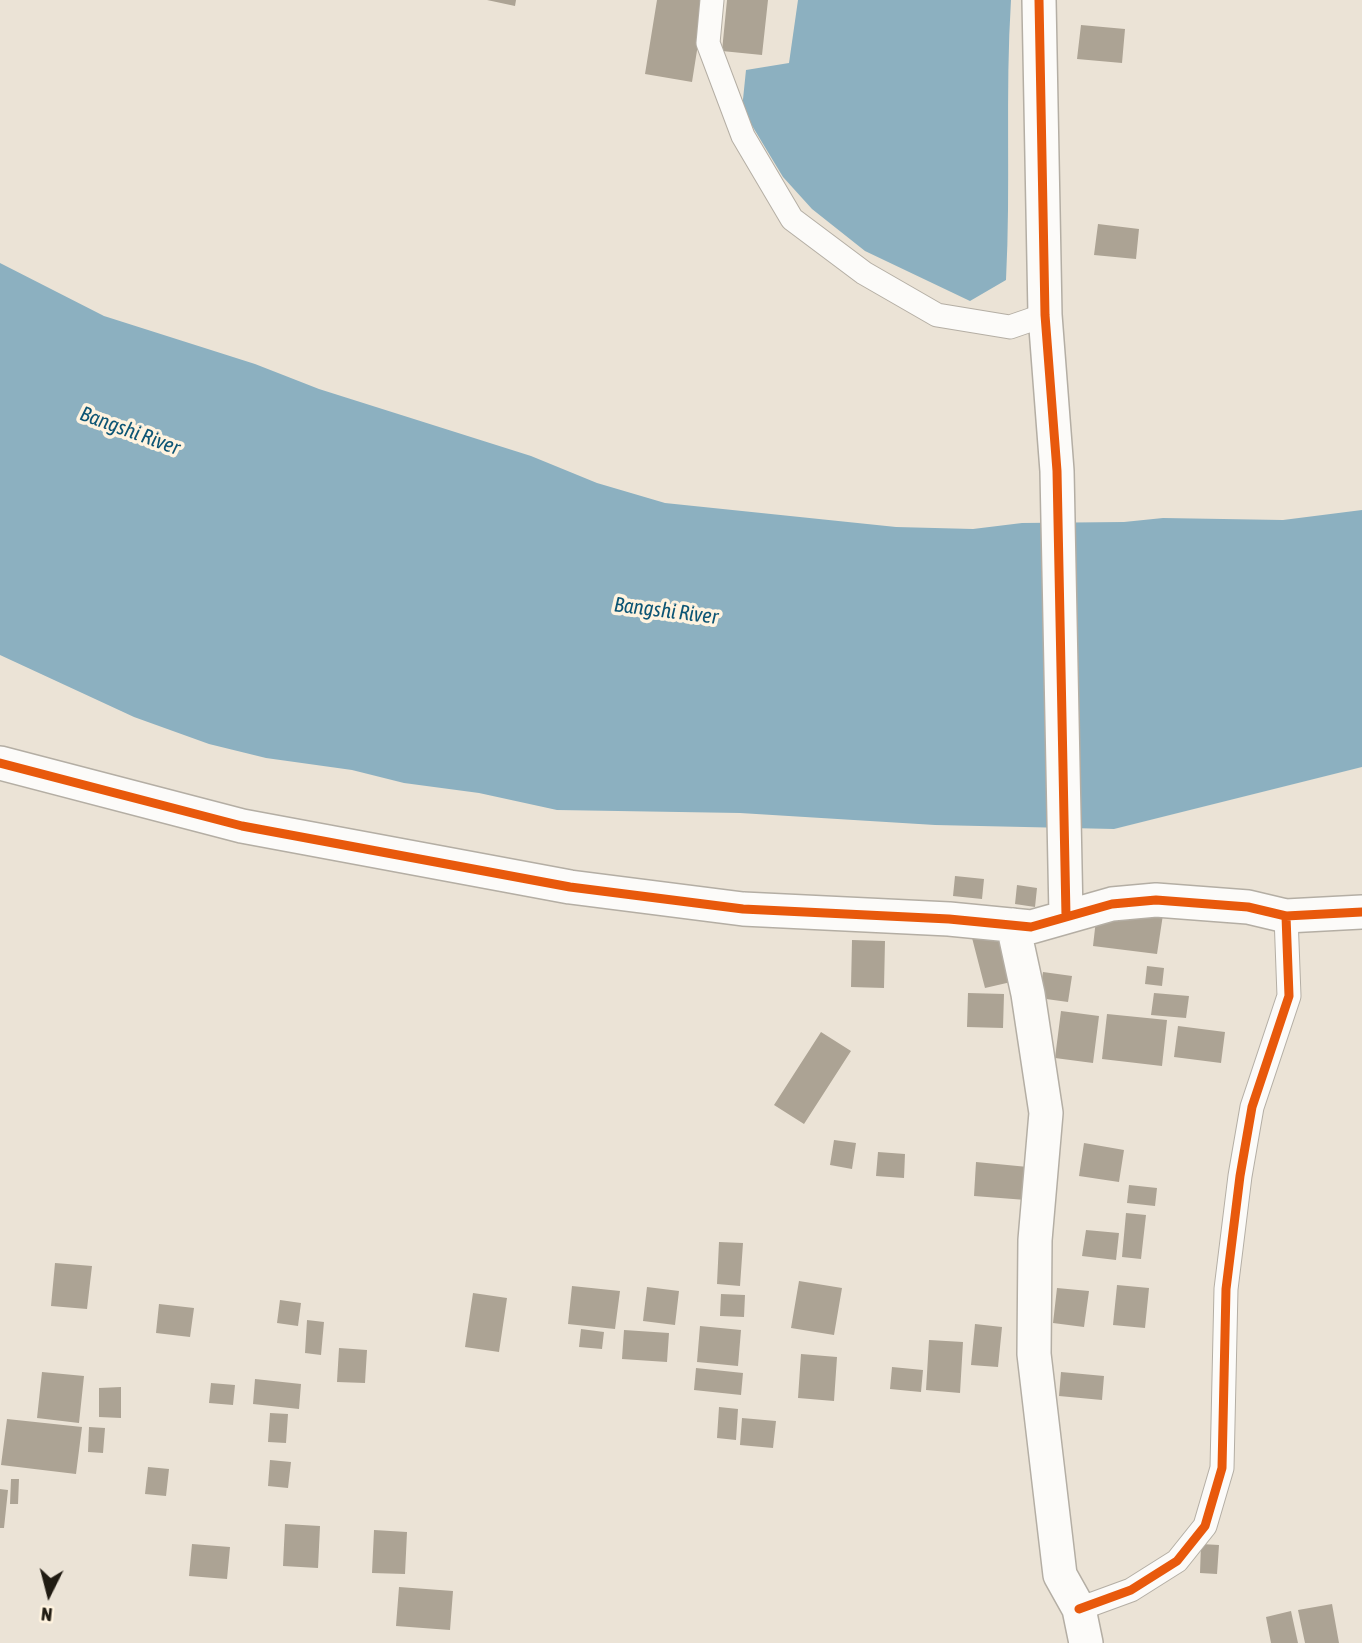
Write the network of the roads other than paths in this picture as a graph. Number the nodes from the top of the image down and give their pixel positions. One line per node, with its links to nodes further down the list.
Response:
1 (712, 0): 3 (street)
2 (1039, 0): 3 (street)
3 (1045, 315): 6 (street)
4 (0, 763): 8 (street)
5 (1362, 912): 7 (street)
6 (1066, 916): 7 (street); 8 (street)
7 (1286, 916): 9 (street)
8 (1013, 925): 9 (street)
9 (1079, 1609): 10 (street)
10 (1086, 1643)

